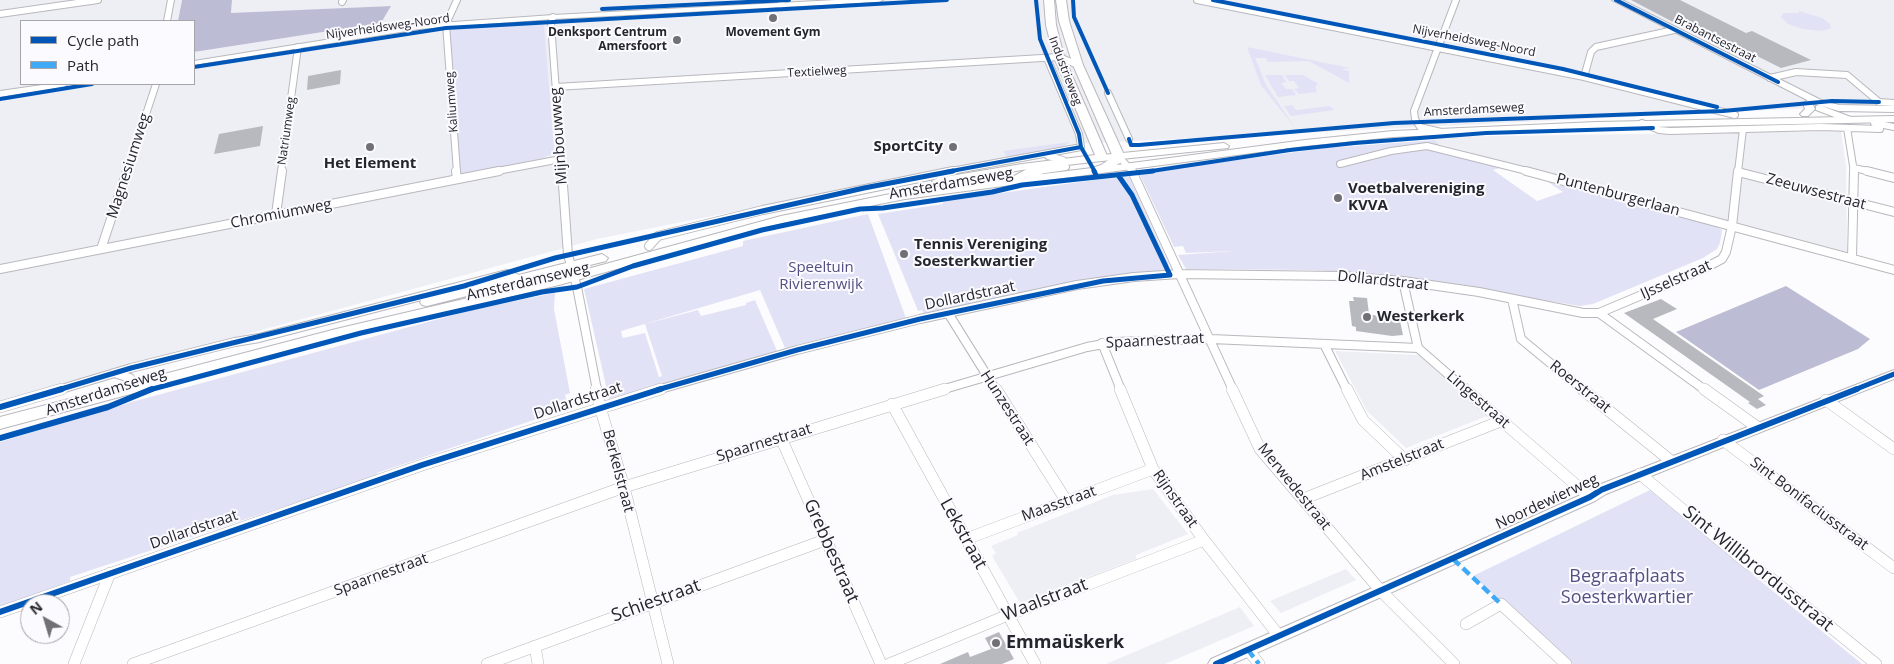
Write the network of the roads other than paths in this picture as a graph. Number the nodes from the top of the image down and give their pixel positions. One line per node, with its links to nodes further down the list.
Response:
1 (98, 0): 11 (street)
2 (171, 0): 13 (street)
3 (458, 0): 14 (street)
4 (879, 0): 10 (street, Nijverheidsweg-Noord)
5 (1049, 0): 18 (main road, Industrieweg)
6 (1061, 0): 21 (main road, Industrieweg)
7 (1197, 0): 17 (street, Nijverheidsweg-Noord)
8 (1456, 0): 17 (street)
9 (1616, 0): 15 (street, Brabantsestraat)
10 (782, 3): 12 (street, Nijverheidsweg-Noord)
11 (0, 14)
12 (554, 17): 14 (street, Nijverheidsweg-Noord); 26 (street, Mijnbouwweg)
13 (167, 20)
14 (446, 24): 16 (street, Nijverheidsweg-Noord); 56 (street, Kaliumweg)
15 (1674, 30): 22 (street); 23 (street, Brabantsestraat)
16 (298, 47): 20 (street, Nijverheidsweg-Noord); 60 (street, Natriumweg)
17 (1436, 48): 22 (street, Nijverheidsweg-Noord); 39 (street)
18 (1059, 57): 19 (street, Textielweg); 21 (street, Textielweg); 48 (main road, Industrieweg)
19 (1047, 58): 26 (street, Textielweg); 45 (street, Industrieweg)
20 (195, 63)
21 (1078, 65): 29 (main road, Industrieweg)
22 (1584, 77): 35 (street, Nijverheidsweg-Noord)
23 (1774, 80): 27 (street); 30 (street, Brabantsestraat); 32 (street, Brabantsestraat)
24 (58, 85): 28 (street)
25 (156, 85): 63 (street, Magnesiumweg)
26 (556, 87): 47 (street, Mijnbouwweg)
27 (1861, 88): 31 (street)
28 (0, 94)
29 (1092, 98): 44 (street, Industrieweg); 48 (main road, Industrieweg)
30 (1808, 103): 32 (street, Brabantsestraat); 34 (main road)
31 (1894, 103)
32 (1829, 110): 33 (street); 34 (main road, Amsterdamseweg); 36 (main road, Amsterdamseweg); 37 (street, Brabantsestraat)
33 (1894, 111): 36 (main road)
34 (1804, 114): 35 (main road, Amsterdamseweg)
35 (1735, 118): 37 (main road, Amsterdamseweg); 38 (main road, Amsterdamseweg); 39 (main road, Amsterdamseweg); 42 (street, Amsterdamseweg)
36 (1886, 120): 37 (main road)
37 (1850, 122): 40 (street); 41 (street, Amsterdamseweg); 52 (street)
38 (1642, 123): 42 (street, Amsterdamseweg); 43 (main road, Amsterdamseweg)
39 (1420, 127): 43 (street); 48 (main road, Amsterdamseweg)
40 (1894, 127)
41 (1743, 129): 42 (street, Amsterdamseweg); 54 (street, IJsselstraat)
42 (1709, 130)
43 (1441, 132): 51 (main road, Amsterdamseweg)
44 (1128, 139)
45 (1081, 147): 46 (street, Amsterdamseweg)
46 (1043, 155): 49 (street, Amsterdamseweg); 62 (street, Amsterdamseweg)
47 (561, 159): 56 (street, Chromiumweg); 65 (street, Mijnbouwweg)
48 (1112, 160): 49 (main road, Amsterdamseweg); 51 (main road); 53 (main road)
49 (1065, 162): 57 (street, Amsterdamseweg); 62 (main road, Amsterdamseweg)
50 (1340, 164): 61 (street, Puntenburgerlaan)
51 (1130, 167): 53 (main road, Amsterdamseweg); 68 (street, Merwedestraat)
52 (1854, 168): 55 (street); 58 (street)
53 (1094, 171): 57 (main road, Amsterdamseweg)
54 (1738, 172): 58 (street, Zeeuwsestraat); 61 (street, IJsselstraat)
55 (1894, 178)
56 (457, 179): 60 (street, Chromiumweg)
57 (1015, 180): 65 (main road, Amsterdamseweg)
58 (1853, 202): 59 (street, Zeeuwsestraat); 64 (street)
59 (1894, 212)
60 (276, 214): 63 (street, Chromiumweg)
61 (1732, 226): 64 (street, Puntenburgerlaan); 72 (street, IJsselstraat)
62 (649, 246): 65 (main road, Amsterdamseweg)
63 (101, 249): 66 (street, Chromiumweg)
64 (1852, 258): 67 (street, Puntenburgerlaan)
65 (571, 266): 69 (main road, Amsterdamseweg); 85 (street, Berkelstraat); 88 (main road, Amsterdamseweg)
66 (0, 269)
67 (1894, 270)
68 (1179, 274): 70 (street, Dollardstraat); 73 (street, Dollardstraat); 74 (street, Merwedestraat)
69 (518, 279): 78 (street, Amsterdamseweg); 81 (main road, Amsterdamseweg)
70 (1403, 281): 71 (street, Dollardstraat); 77 (street)
71 (1512, 299): 72 (street, Dollardstraat); 94 (street, Roerstraat)
72 (1599, 313): 89 (street)
73 (948, 314): 80 (street, Hunzestraat); 85 (street, Dollardstraat)
74 (1211, 339): 75 (street, Spaarnestraat); 76 (street, Spaarnestraat); 99 (street, Merwedestraat)
75 (1102, 343): 80 (street, Spaarnestraat); 95 (street, Rijnstraat)
76 (1324, 344): 77 (street, Spaarnestraat); 93 (street)
77 (1418, 348): 87 (street, Lingestraat)
78 (114, 373): 81 (street, Amsterdamseweg); 84 (street, Amsterdamseweg)
79 (1894, 374): 82 (street, Noordewierweg)
80 (986, 376): 83 (street, Spaarnestraat); 100 (street, Hunzestraat)
81 (130, 378): 86 (main road, Amsterdamseweg)
82 (1826, 400): 89 (street, Noordewierweg); 92 (street)
83 (892, 404): 90 (street, Spaarnestraat); 101 (street, Lekstraat)
84 (0, 407)
85 (600, 407): 97 (street, Berkelstraat); 105 (street, Dollardstraat)
86 (0, 414)
87 (1501, 420): 93 (street, Amstelstraat); 98 (street, Lingestraat)
88 (0, 423)
89 (1757, 427): 91 (street, Noordewierweg)
90 (781, 438): 97 (street, Spaarnestraat); 102 (street, Grebbestraat)
91 (1723, 440): 94 (street, Noordewierweg); 104 (street, Sint Bonifaciusstraat)
92 (1894, 449)
93 (1405, 460): 99 (street, Amstelstraat)
94 (1671, 461): 96 (street, Noordewierweg)
95 (1153, 469): 100 (street, Maasstraat); 103 (street, Rijnstraat)
96 (1640, 474): 98 (street, Noordewierweg); 126 (street, Sint Willibrordusstraat)
97 (624, 487): 107 (street, Berkelstraat); 115 (street, Spaarnestraat)
98 (1590, 497): 106 (street, Noordewierweg)
99 (1303, 499): 106 (street, Merwedestraat)
100 (1067, 502): 101 (street, Maasstraat)
101 (966, 539): 109 (street, Lekstraat)
102 (825, 540): 107 (street, Schiestraat); 119 (street, Grebbestraat)
103 (1204, 540): 109 (street, Waalstraat); 111 (street, Rijnstraat)
104 (1894, 568)
105 (110, 573): 108 (street, Dollardstraat); 114 (street)
106 (1381, 591): 111 (street, Noordewierweg); 124 (street, Merwedestraat)
107 (651, 602): 112 (street, Schiestraat); 118 (street, Berkelstraat)
108 (0, 612)
109 (1008, 614): 120 (street, Waalstraat); 121 (street, Lekstraat)
110 (1466, 624): 125 (street)
111 (1280, 636): 113 (street, Noordewierweg)
112 (536, 646): 116 (street, Schiestraat); 117 (street)
113 (1248, 650): 122 (street, Noordewierweg); 123 (street)
114 (74, 664)
115 (133, 664)
116 (488, 664)
117 (538, 664)
118 (668, 664)
119 (881, 664)
120 (889, 664)
121 (1035, 664)
122 (1216, 664)
123 (1259, 664)
124 (1454, 664)
125 (1566, 664)
126 (1876, 664)

